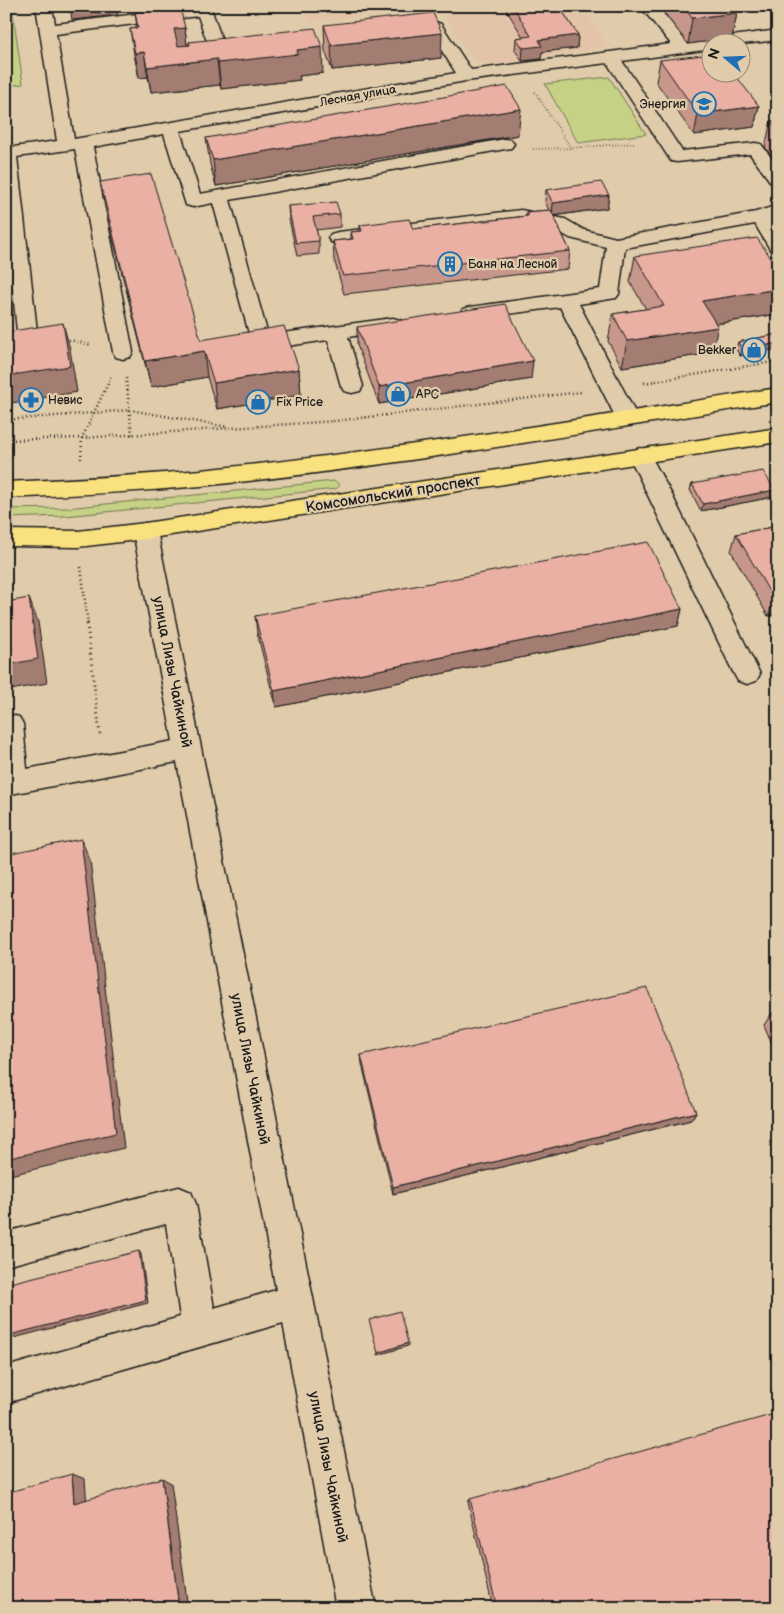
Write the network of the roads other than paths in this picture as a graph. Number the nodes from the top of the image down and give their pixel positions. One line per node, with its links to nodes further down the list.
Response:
1 (44, 6): 4 (street)
2 (648, 6): 9 (street)
3 (208, 8): 4 (street); 10 (street)
4 (48, 30): 14 (street)
5 (396, 32): 12 (street)
6 (778, 35): 7 (street)
7 (752, 38)
8 (702, 45): 9 (street, Лесная улица)
9 (682, 47): 11 (street, Лесная улица)
10 (258, 50)
11 (611, 56): 12 (street, Лесная улица); 17 (street)
12 (466, 76): 13 (street, Лесная улица)
13 (172, 128): 14 (street, Лесная улица); 18 (street)
14 (75, 144): 16 (street, Лесная улица); 28 (street)
15 (506, 144): 18 (street)
16 (7, 153): 26 (street)
17 (778, 180)
18 (220, 196): 27 (street)
19 (769, 214): 21 (street); 22 (street)
20 (338, 238): 21 (street)
21 (616, 244): 23 (street)
22 (778, 247)
23 (567, 300): 24 (street); 31 (street)
24 (451, 316)
25 (413, 321): 27 (street)
26 (27, 331)
27 (336, 332): 29 (street)
28 (123, 352)
29 (352, 386)
30 (778, 395): 31 (main road)
31 (627, 418): 34 (main road)
32 (778, 435): 33 (main road, Комсомольский проспект)
33 (640, 456): 35 (main road, Комсомольский проспект); 37 (street)
34 (6, 490)
35 (145, 531): 36 (main road, Комсомольский проспект); 39 (street, улица Лизы Чайкиной)
36 (6, 538)
37 (747, 674)
38 (6, 725): 40 (street)
39 (187, 749): 40 (street); 42 (street, улица Лизы Чайкиной)
40 (10, 784)
41 (6, 1249): 43 (street)
42 (296, 1302): 43 (street); 45 (street, улица Лизы Чайкиной)
43 (200, 1330): 44 (street)
44 (6, 1385)
45 (356, 1608)

